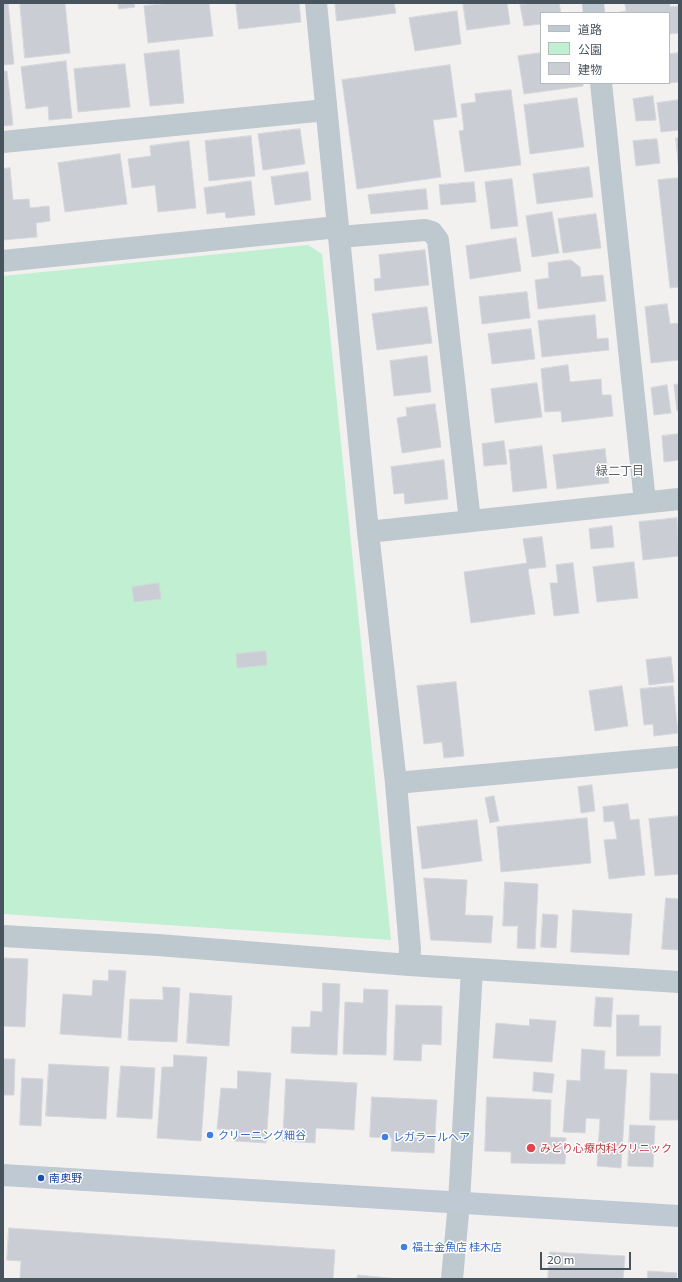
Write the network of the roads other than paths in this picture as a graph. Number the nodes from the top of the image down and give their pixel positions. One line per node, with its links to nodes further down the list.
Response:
1 (316, 3): 3 (street)
2 (601, 84): 8 (street)
3 (326, 110): 4 (street); 5 (street)
4 (3, 142)
5 (338, 232): 6 (street); 9 (street); 10 (street)
6 (3, 261)
7 (679, 499): 8 (street)
8 (645, 502): 9 (street)
9 (470, 521): 10 (street)
10 (368, 532): 12 (street)
11 (679, 757): 12 (street)
12 (396, 783): 14 (street)
13 (3, 936): 14 (street)
14 (409, 965): 15 (street)
15 (472, 969): 16 (street); 18 (street)
16 (679, 982)
17 (3, 1175): 18 (street)
18 (459, 1202): 19 (street); 20 (street)
19 (679, 1216)
20 (452, 1279)

